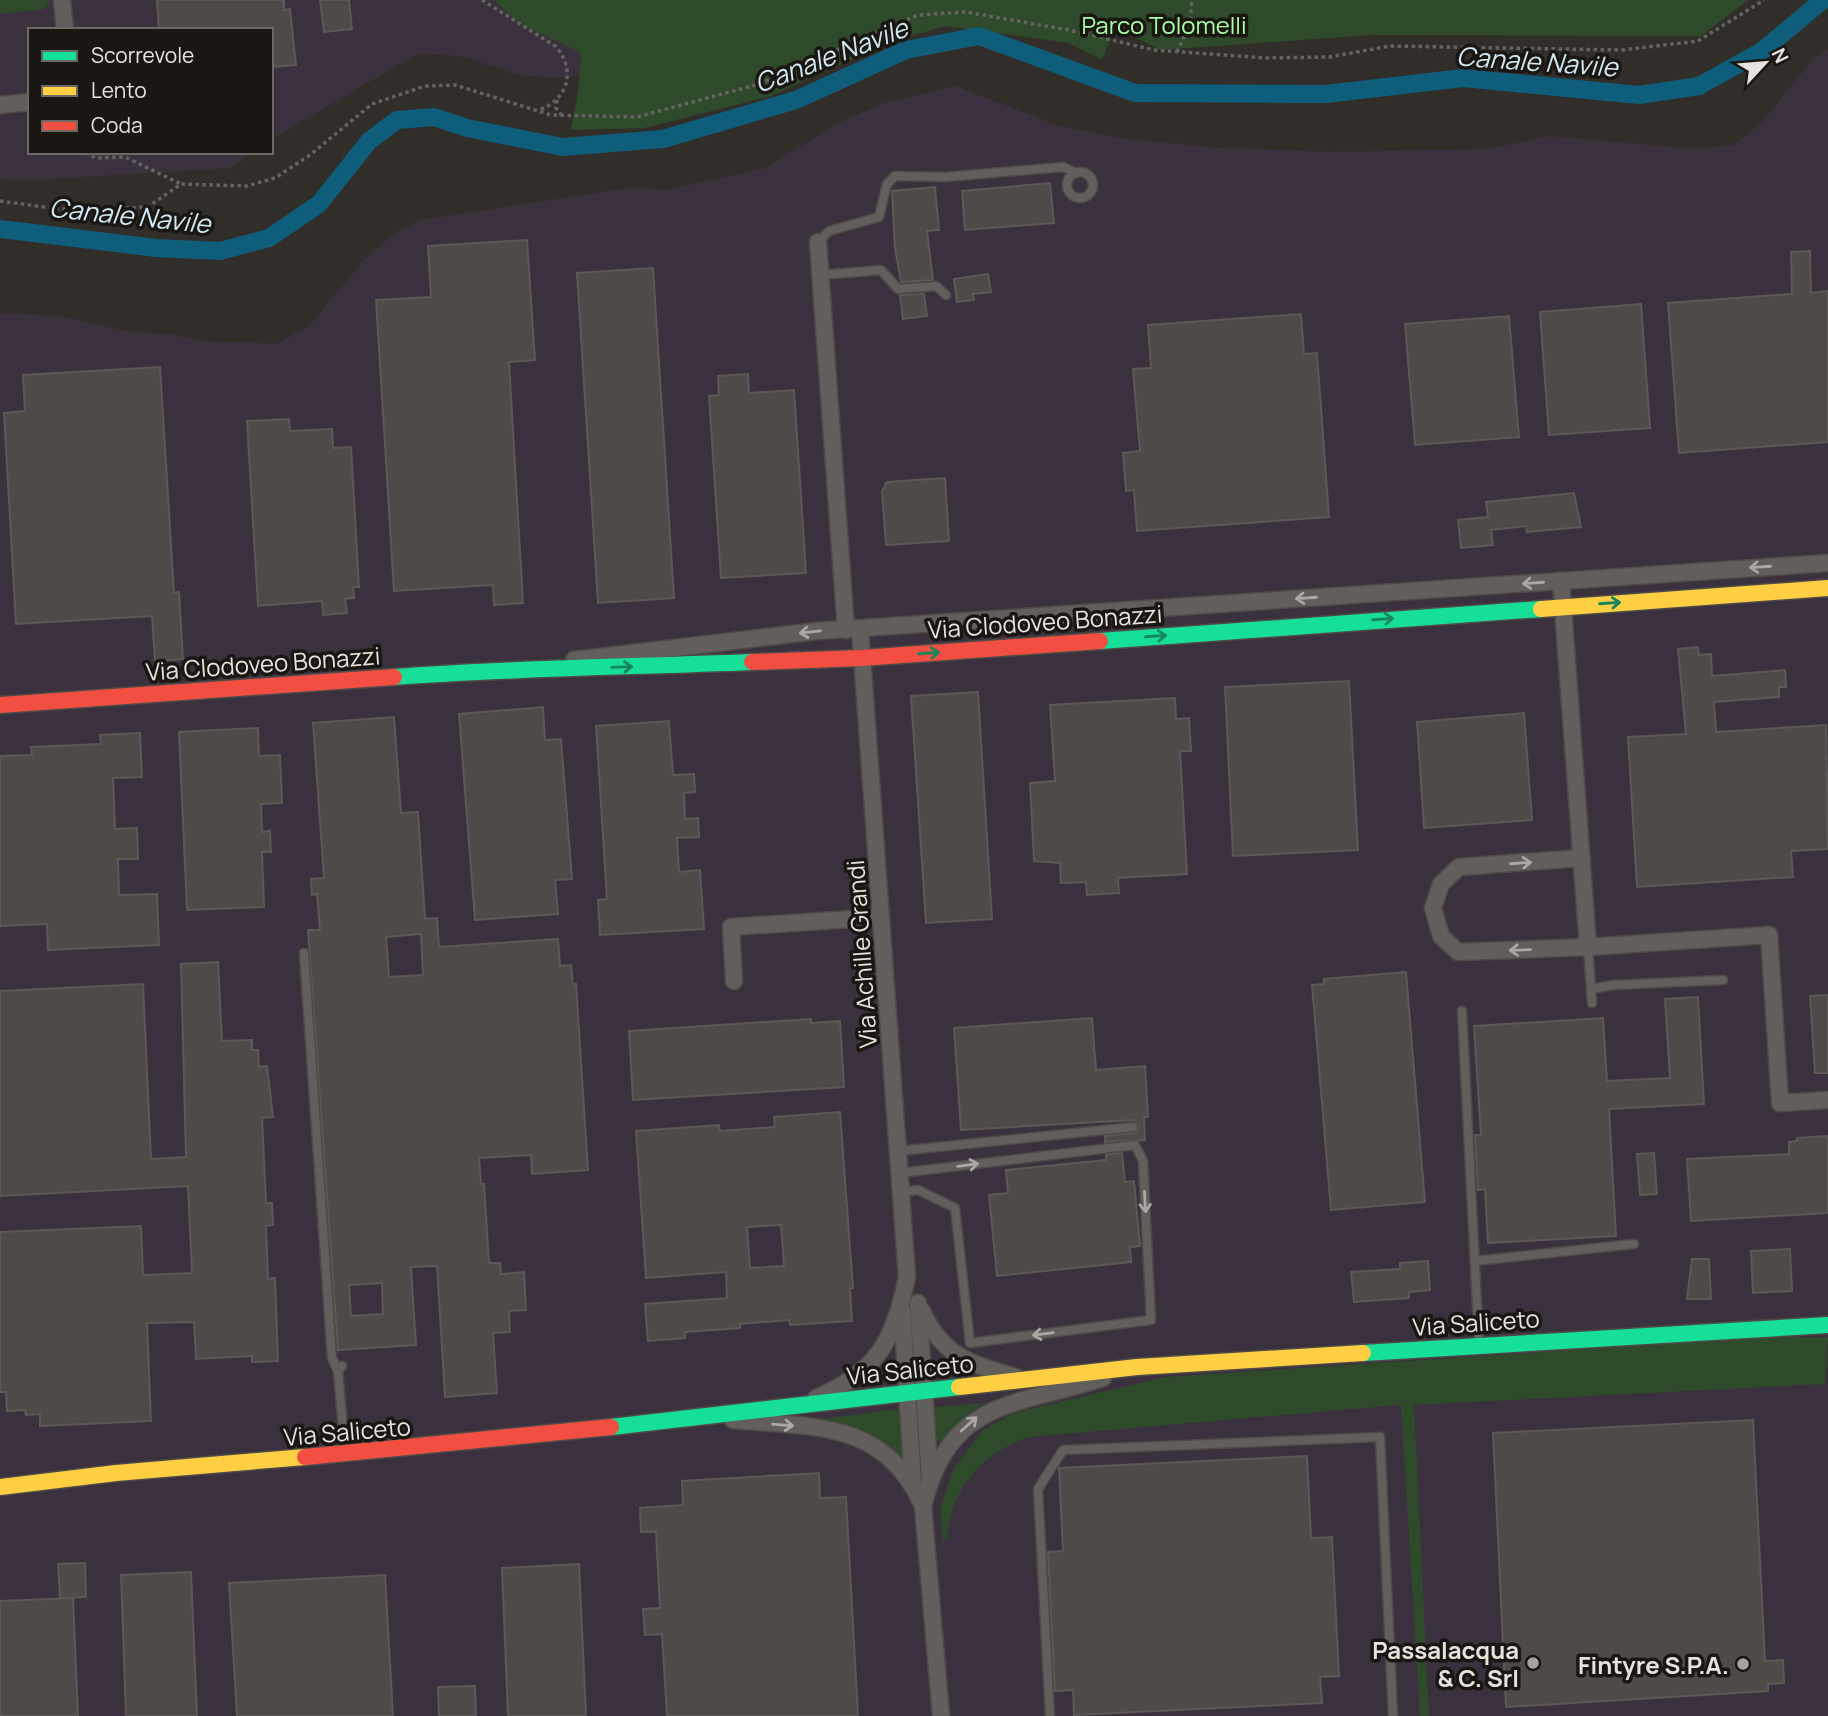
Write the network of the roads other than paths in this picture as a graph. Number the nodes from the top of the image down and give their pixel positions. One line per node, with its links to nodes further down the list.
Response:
1 (62, 0): 2 (street)
2 (65, 28)
3 (28, 102): 4 (street)
4 (0, 105)
5 (1076, 173): 6 (lane)
6 (818, 242): 7 (street)
7 (820, 275): 8 (lane); 13 (street)
8 (946, 295)
9 (1828, 563): 10 (street, Via Clodoveo Bonazzi, one-way to 10)
10 (1561, 581): 12 (street); 13 (street, Via Clodoveo Bonazzi, one-way to 13)
11 (1828, 588): 12 (street, Via Clodoveo Bonazzi, one-way to 11)
12 (1564, 606): 14 (street, Via Clodoveo Bonazzi, one-way to 12); 17 (street)
13 (853, 629): 14 (street, Via Achille Grandi); 15 (street, Via Clodoveo Bonazzi, one-way to 15)
14 (861, 657): 15 (street, Via Clodoveo Bonazzi, one-way to 14); 18 (street, Via Achille Grandi)
15 (529, 667): 16 (street, Via Clodoveo Bonazzi)
16 (0, 705)
17 (1582, 858): 19 (street); 19 (street, one-way to 17)
18 (881, 917): 22 (street); 28 (street, Via Achille Grandi)
19 (1588, 947): 23 (lane); 26 (street)
20 (304, 953): 41 (lane)
21 (1723, 980): 23 (lane)
22 (734, 981)
23 (1591, 989): 24 (lane)
24 (1592, 1003)
25 (1462, 1011): 32 (lane)
26 (1828, 1100)
27 (1133, 1127): 28 (lane)
28 (898, 1151): 29 (street, Via Achille Grandi)
29 (900, 1173): 30 (street, Via Achille Grandi); 30 (lane, one-way to 30)
30 (901, 1192): 33 (street, Via Achille Grandi)
31 (1634, 1244): 32 (lane)
32 (1475, 1261): 35 (lane)
33 (910, 1303): 37 (street); 38 (street, Via Achille Grandi); 39 (street, Via Achille Grandi)
34 (1828, 1325): 35 (street, Via Saliceto)
35 (1479, 1344): 36 (street, Via Saliceto)
36 (1137, 1367): 37 (street, Via Saliceto); 42 (street, one-way to 36)
37 (1022, 1379): 38 (street, Via Saliceto)
38 (916, 1391): 39 (street, Via Saliceto); 42 (street); 43 (street)
39 (800, 1404): 40 (street, Via Saliceto)
40 (691, 1417): 41 (street, Via Saliceto); 43 (street, one-way to 43)
41 (346, 1454): 44 (street, Via Saliceto)
42 (930, 1479): 45 (street)
43 (913, 1484): 45 (street)
44 (0, 1487)
45 (923, 1506): 46 (street)
46 (941, 1716)
47 (1050, 1716): 48 (lane)
48 (1390, 1716)

